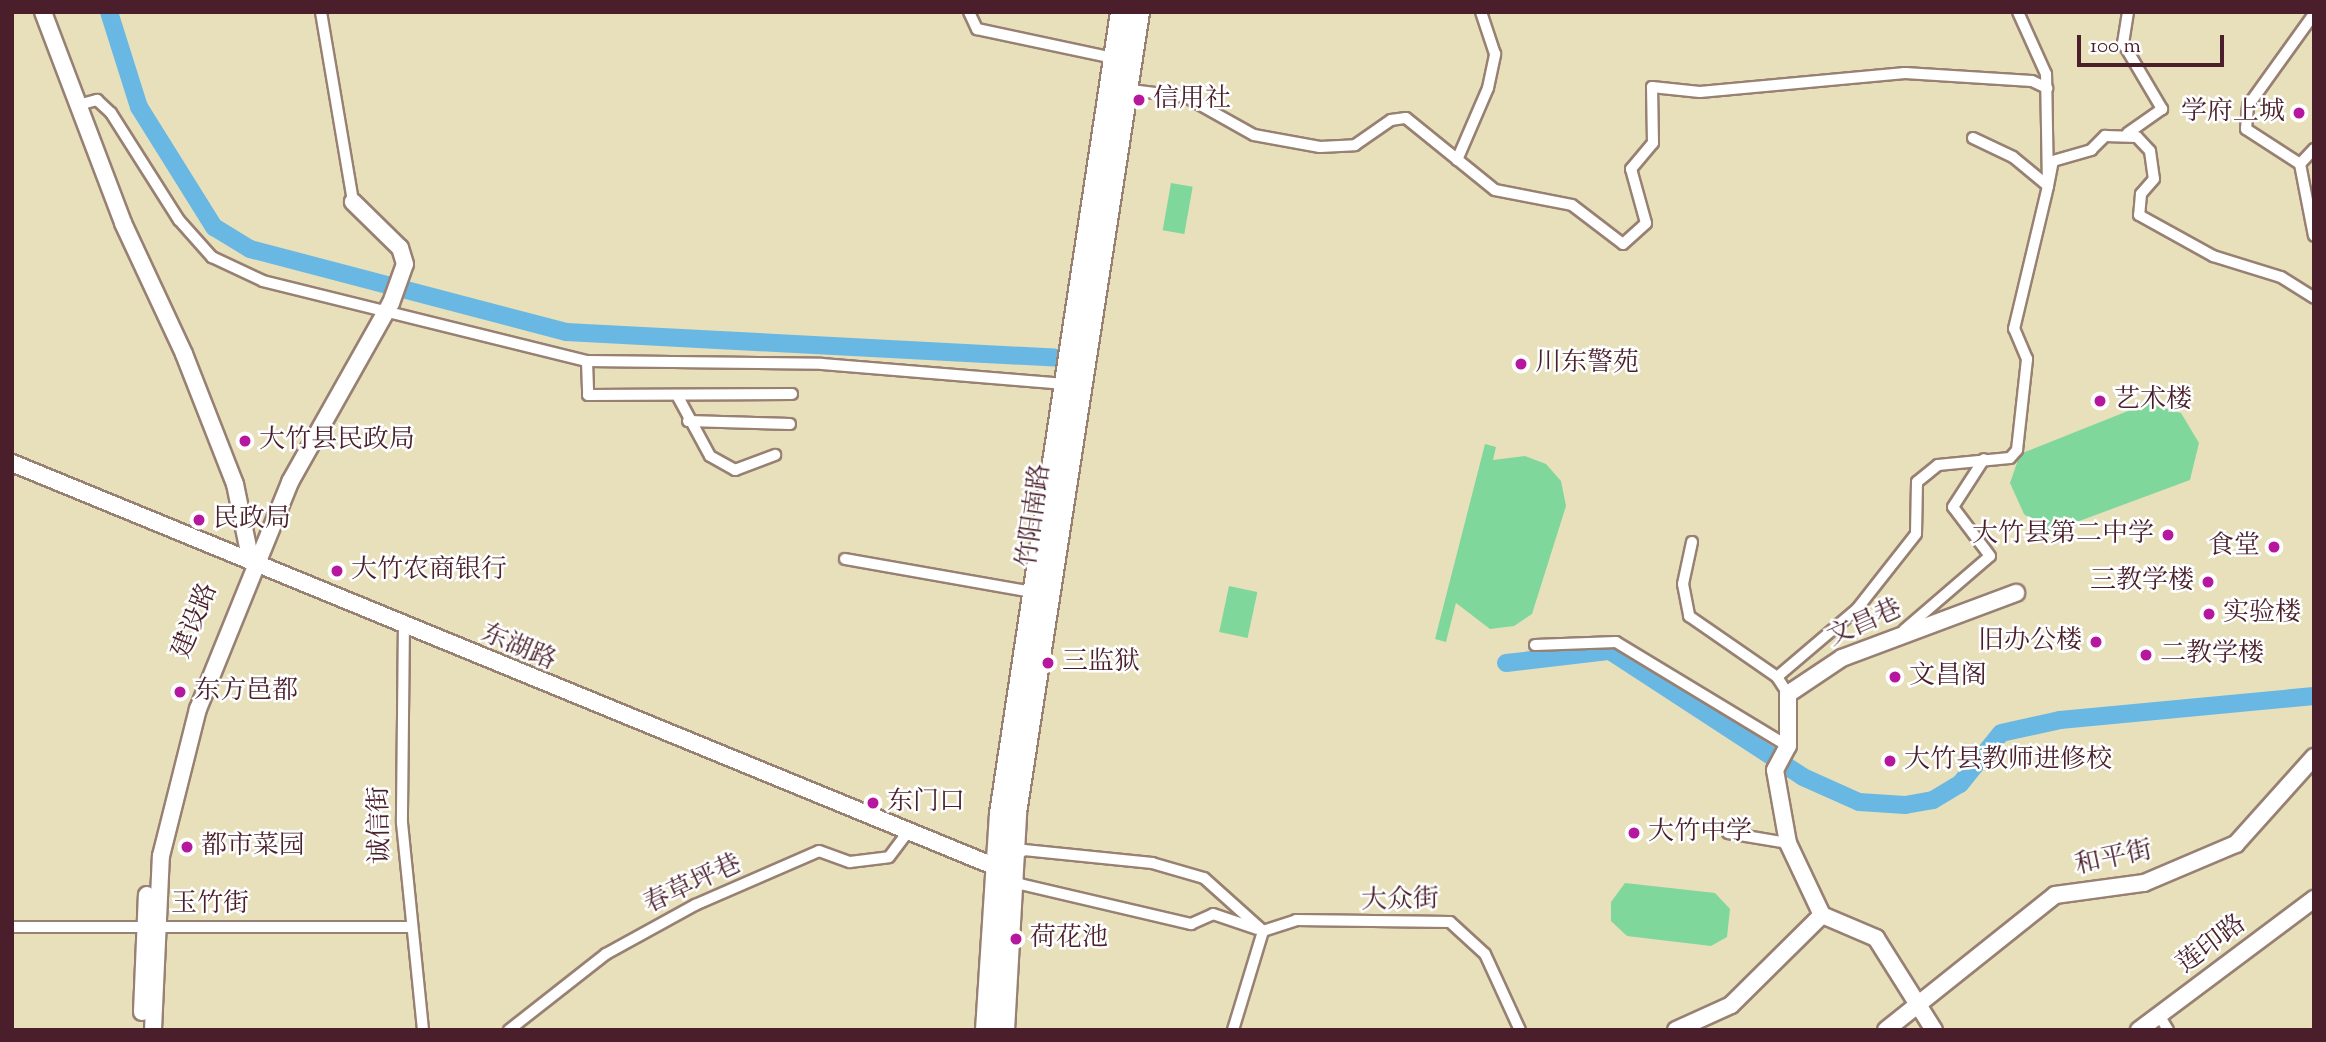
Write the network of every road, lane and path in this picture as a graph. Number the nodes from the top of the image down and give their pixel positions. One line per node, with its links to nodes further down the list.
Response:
1 (43, 12): 13 (street)
2 (321, 12): 20 (street)
3 (969, 12): 10 (street)
4 (1121, 12): 10 (highway, 竹阳南路)
5 (1138, 12): 11 (highway, 竹阳南路)
6 (1481, 12): 17 (street)
7 (2018, 12): 12 (street)
8 (2128, 12): 14 (street)
9 (2314, 15): 18 (street)
10 (1114, 58): 11 (highway, 竹阳南路)
11 (1118, 88): 17 (street); 25 (highway, 竹阳南路); 49 (highway, 竹阳南路)
12 (2047, 88): 17 (street); 19 (street)
13 (78, 105): 23 (street); 35 (street)
14 (2128, 133): 19 (street); 22 (street)
15 (1973, 138): 19 (street)
16 (2314, 149): 18 (street)
17 (1457, 160)
18 (2300, 164): 21 (street)
19 (2048, 186): 32 (street)
20 (353, 202): 23 (street, 建设路)
21 (2314, 236)
22 (2314, 298)
23 (383, 306): 24 (street); 35 (street, 建设路)
24 (587, 361): 25 (street); 27 (street)
25 (1065, 384): 37 (highway, 竹阳南路)
26 (792, 394): 27 (street)
27 (677, 395): 28 (street)
28 (688, 421): 29 (street); 30 (street)
29 (790, 424)
30 (775, 454)
31 (12, 455): 35 (street, 东湖路)
32 (1984, 459): 40 (street); 42 (street)
33 (12, 463): 35 (street, 东湖路)
34 (1692, 542): 42 (street)
35 (252, 557): 39 (street, 东湖路); 52 (street, 建设路)
36 (845, 559): 37 (street)
37 (1033, 592): 49 (highway, 竹阳南路)
38 (2016, 593): 40 (street, 文昌巷)
39 (404, 622): 47 (street, 东湖路); 49 (street, 东湖路); 53 (street, 诚信街)
40 (1900, 633): 43 (street, 文昌巷)
41 (1535, 645): 44 (street)
42 (1777, 677): 43 (street)
43 (1788, 694): 44 (street)
44 (1788, 746): 48 (street)
45 (2314, 757): 56 (street, 和平街)
46 (1728, 833): 48 (street)
47 (906, 834): 49 (street, 东湖路); 61 (street, 春草坪巷)
48 (1788, 843): 51 (street)
49 (1002, 864): 55 (street); 55 (street); 62 (highway, 竹阳南路); 63 (highway, 竹阳南路)
50 (2314, 899): 57 (street, 莲印路)
51 (1822, 915): 56 (street); 66 (street)
52 (148, 927): 53 (street, 玉竹街); 54 (street, 玉竹街); 58 (street, 建设路); 59 (street, 建设路)
53 (408, 927): 60 (street, 诚信街)
54 (12, 928)
55 (1263, 931): 64 (street); 65 (street, 大众街)
56 (1916, 1001): 67 (street, 和平街); 68 (street)
57 (2159, 1016): 69 (street, 莲印路); 70 (street)
58 (142, 1030)
59 (153, 1030)
60 (423, 1030)
61 (509, 1030)
62 (986, 1030)
63 (1003, 1030)
64 (1233, 1030)
65 (1520, 1030)
66 (1676, 1030)
67 (1886, 1030)
68 (1934, 1030)
69 (2138, 1030)
70 (2168, 1030)

